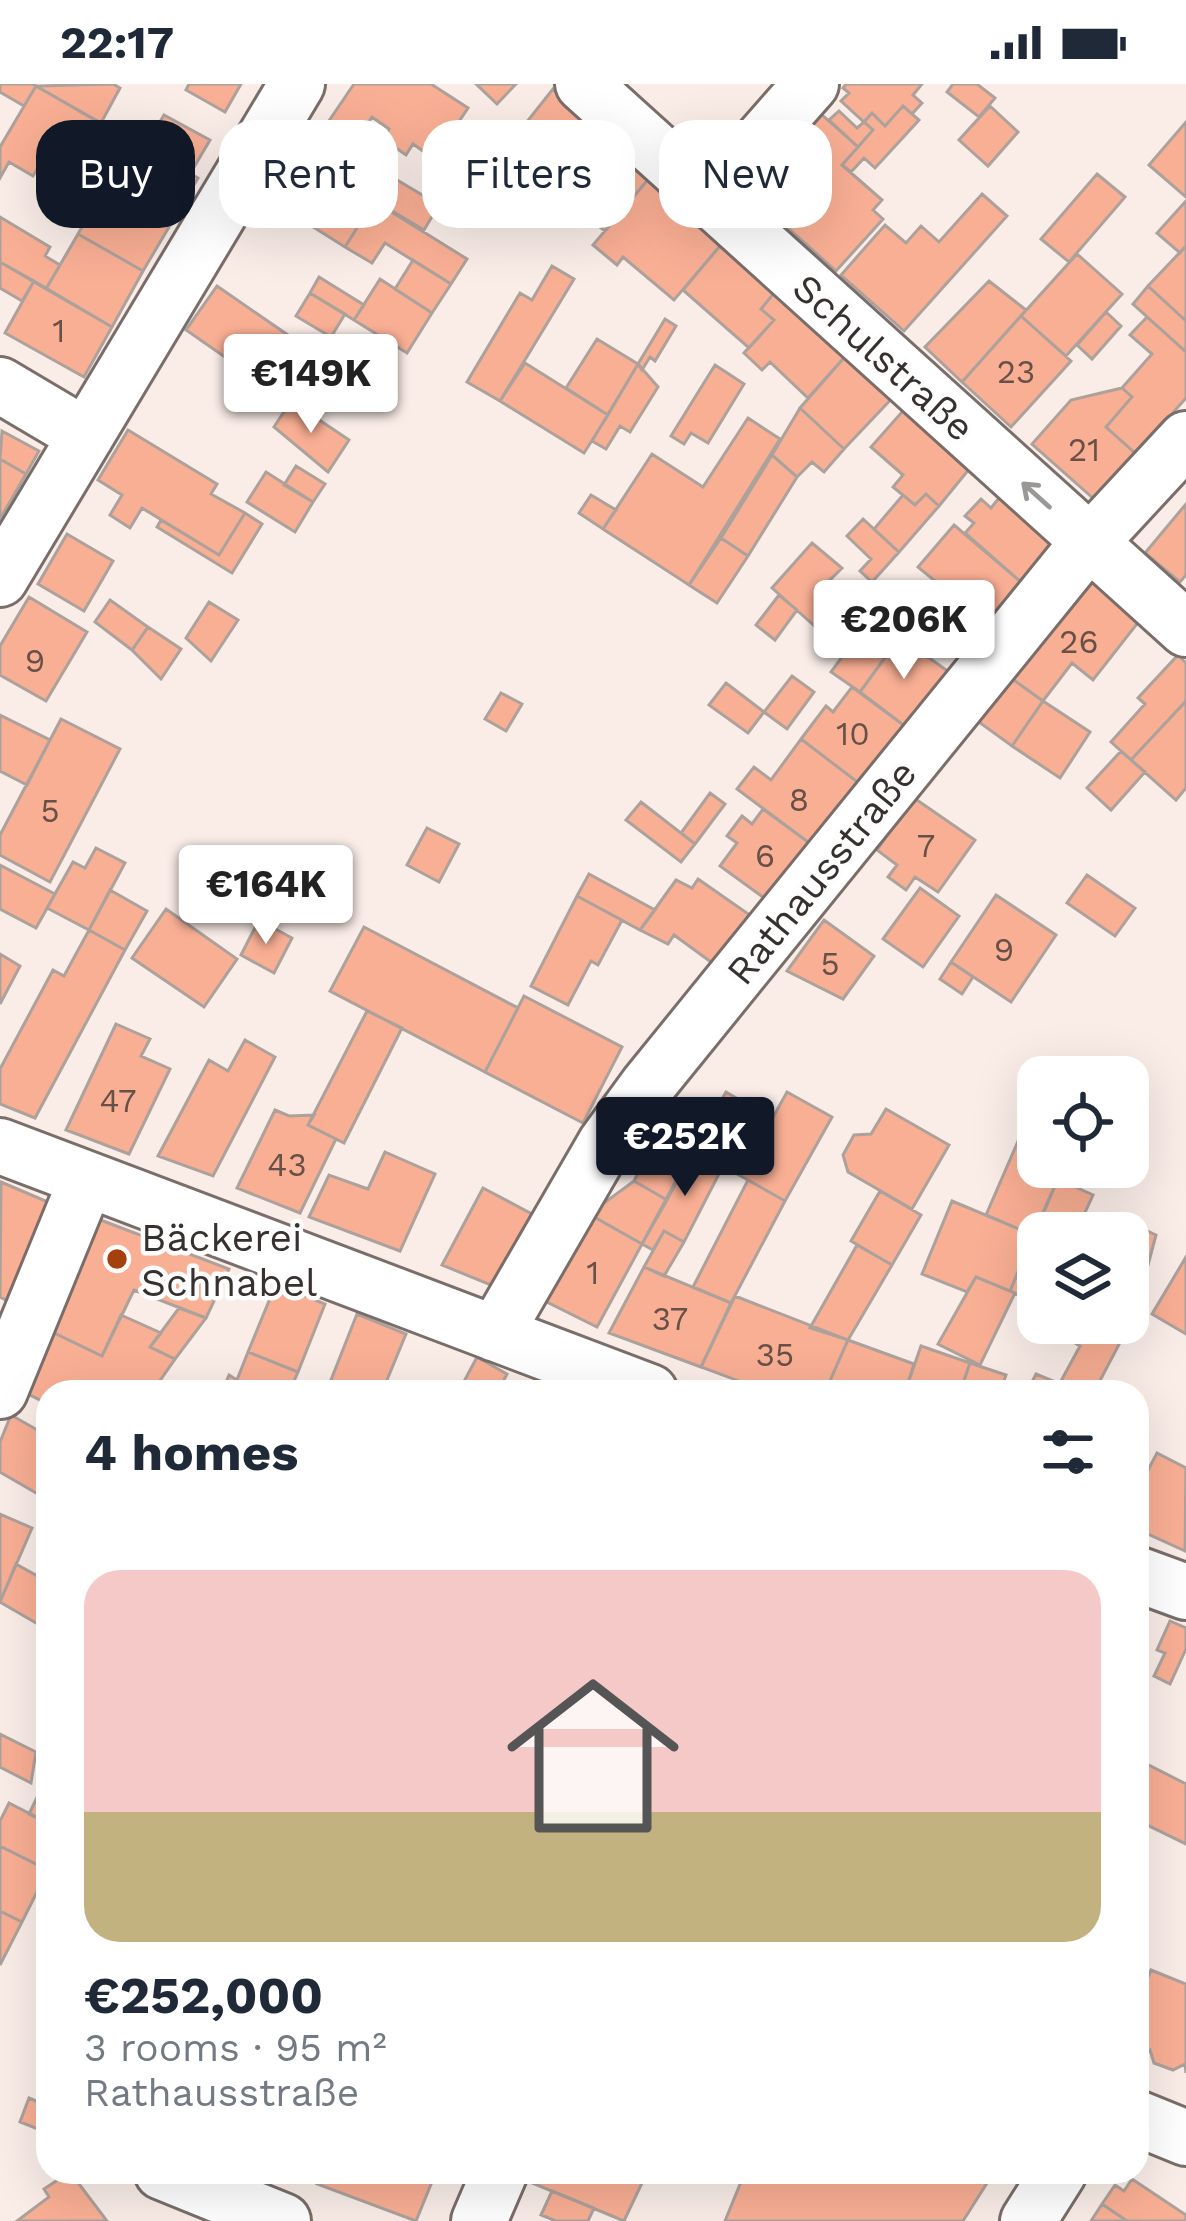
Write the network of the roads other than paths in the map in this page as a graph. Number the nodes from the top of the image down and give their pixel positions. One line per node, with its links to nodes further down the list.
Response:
1 (297, 84): 8 (street)
2 (584, 84): 5 (street, Schulstraße)
3 (811, 84): 4 (street)
4 (787, 120)
5 (659, 153)
6 (742, 228): 10 (street, Schulstraße, one-way to 6)
7 (0, 385): 8 (street)
8 (86, 436): 11 (street)
9 (1186, 439): 10 (street, Rathausstraße)
10 (1090, 544): 12 (street, Schulstraße); 15 (street, Rathausstraße)
11 (0, 579)
12 (1186, 629)
13 (0, 1146): 14 (street)
14 (86, 1181): 15 (street); 17 (street)
15 (495, 1334): 16 (street)
16 (618, 1380)
17 (0, 1390)
18 (1149, 1578): 19 (street)
19 (1186, 1592)
20 (1149, 2123): 21 (street)
21 (1186, 2138)
22 (192, 2184): 25 (street)
23 (495, 2184): 26 (street)
24 (1051, 2184): 27 (street)
25 (283, 2221)
26 (479, 2221)
27 (1028, 2221)

